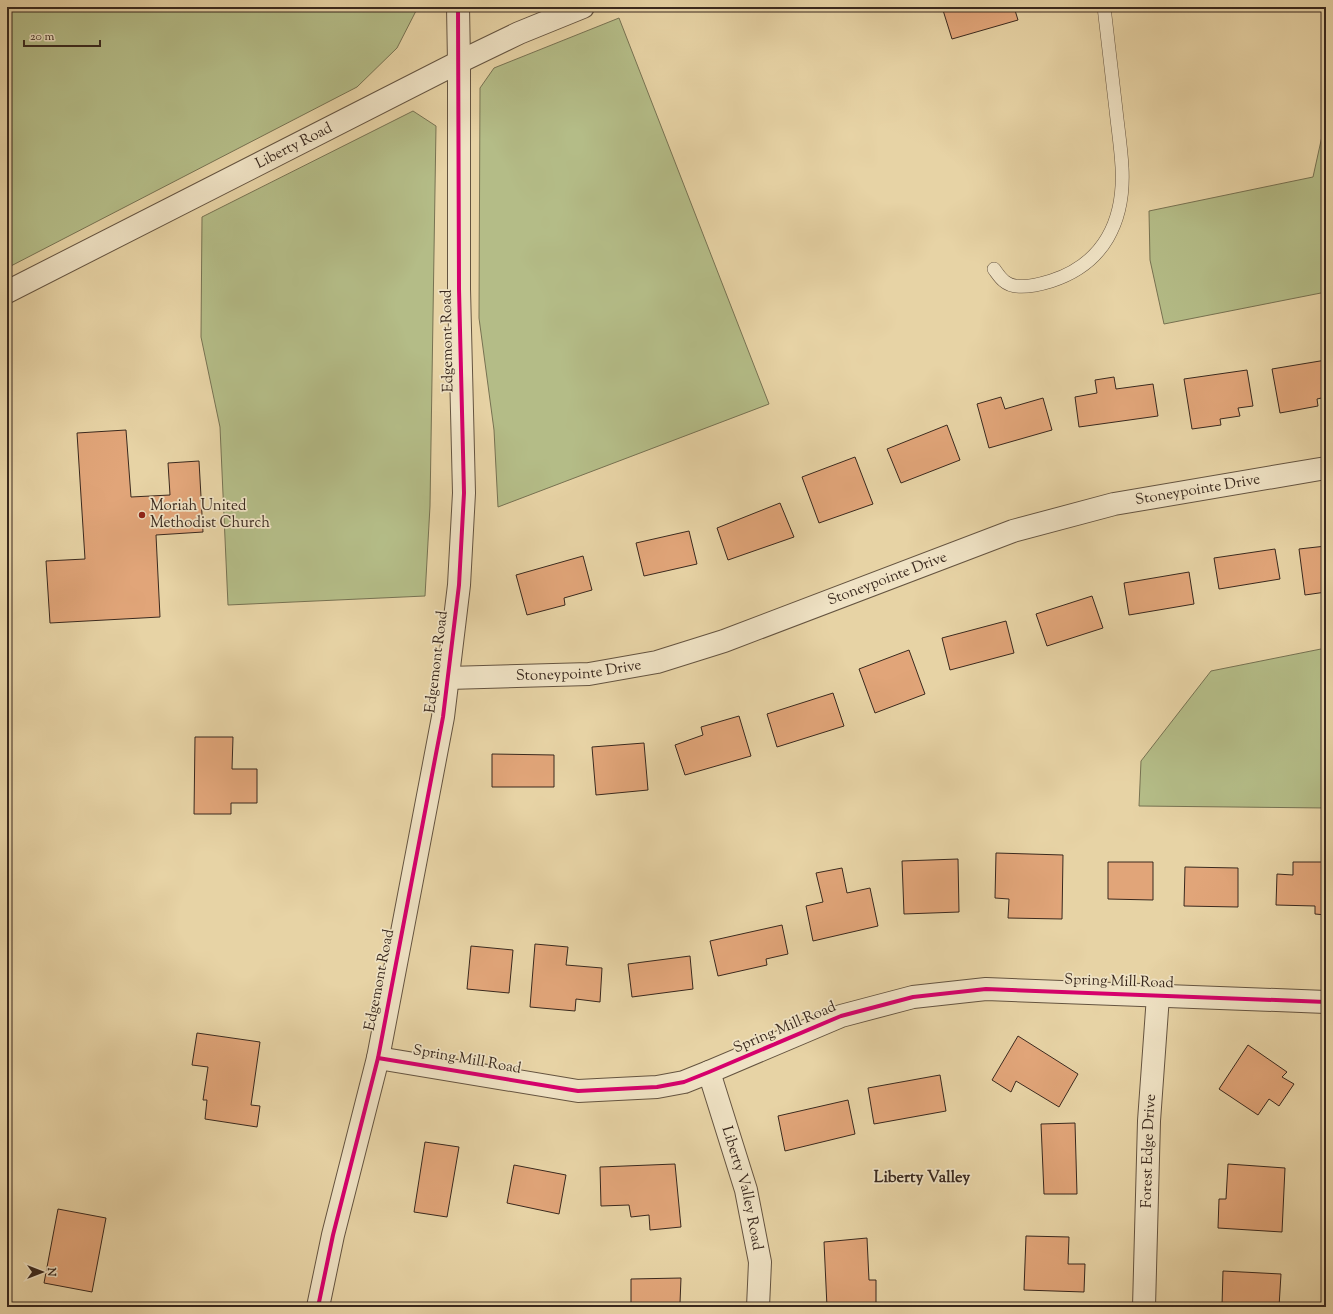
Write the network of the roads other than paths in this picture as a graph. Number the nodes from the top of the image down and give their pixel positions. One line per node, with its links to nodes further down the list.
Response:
1 (458, 7): 4 (street, Edgemont Road)
2 (584, 7): 4 (street, Liberty Road)
3 (1104, 7): 5 (lane)
4 (459, 62): 6 (street, Liberty Road); 8 (street, Edgemont Road)
5 (994, 269)
6 (7, 292)
7 (1326, 468): 8 (street, Stoneypointe Drive)
8 (448, 678): 11 (street, Edgemont Road)
9 (1158, 996): 10 (street, Spring Mill Road); 12 (street, Spring Mill Road); 15 (street, Forest Edge Drive)
10 (1326, 1002)
11 (378, 1058): 12 (street, Spring Mill Road); 13 (street, Edgemont Road)
12 (709, 1072): 14 (street, Liberty Valley Road)
13 (318, 1307)
14 (758, 1307)
15 (1144, 1307)

